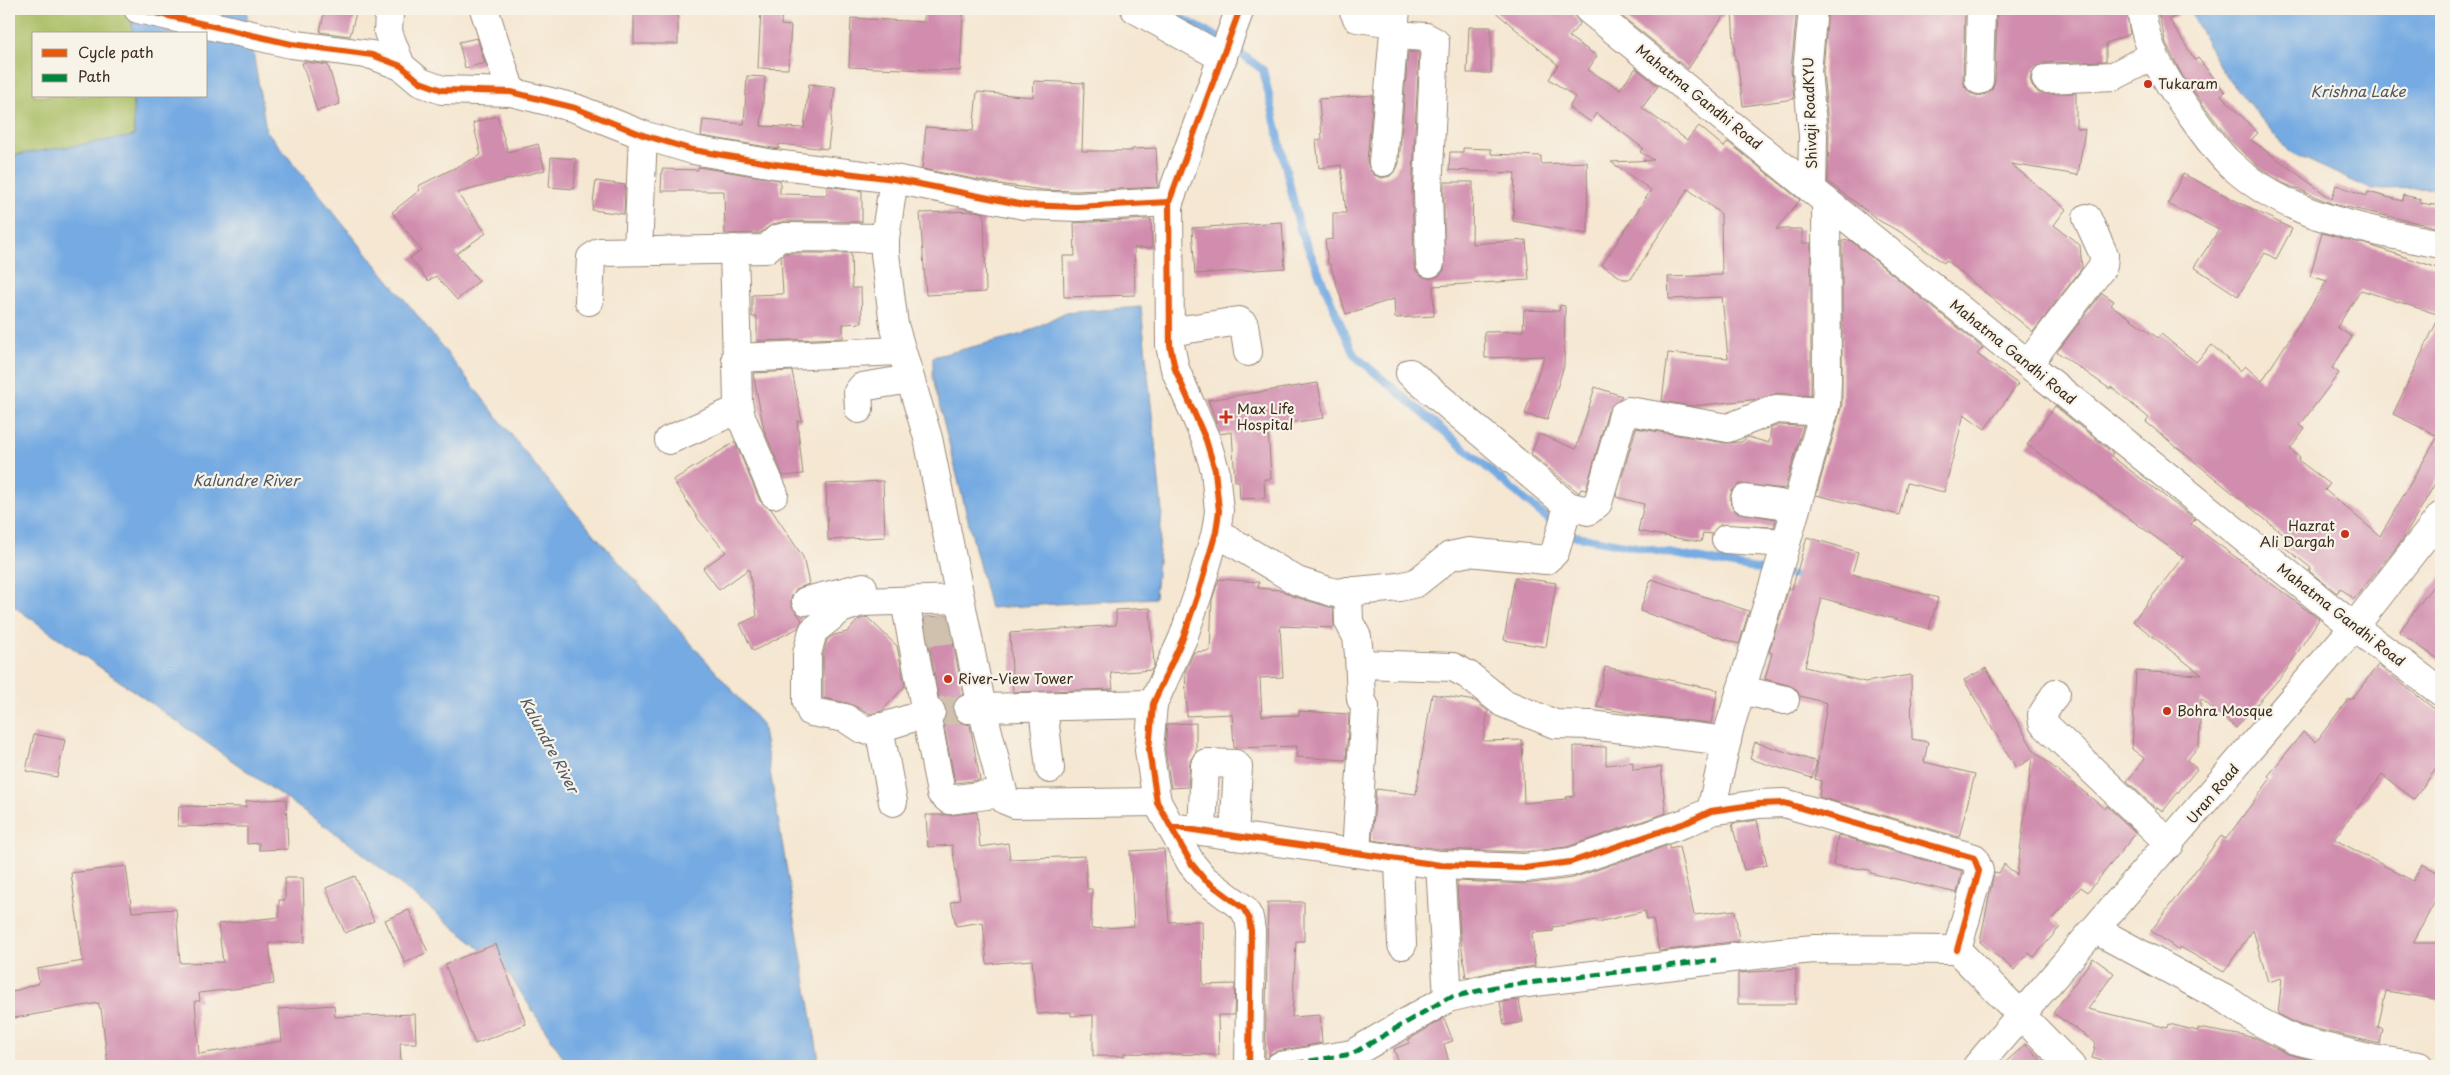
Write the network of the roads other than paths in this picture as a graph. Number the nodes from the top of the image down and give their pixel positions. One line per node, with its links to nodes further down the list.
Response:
1 (138, 9): 14 (street)
2 (484, 9): 17 (street)
3 (1135, 9): 13 (street)
4 (1353, 9): 11 (street)
5 (1588, 9): 21 (street, Mahatma Gandhi Road)
6 (1813, 9): 21 (street, Shivaji RoadKYU)
7 (1981, 9): 16 (street)
8 (2141, 9): 12 (street)
9 (389, 14): 14 (street)
10 (1238, 17): 13 (street)
11 (1395, 22): 19 (street); 28 (street)
12 (2154, 55): 15 (street); 25 (street)
13 (1223, 58): 22 (street)
14 (401, 66): 17 (street)
15 (2046, 79)
16 (1979, 80)
17 (511, 92): 18 (street)
18 (643, 135): 20 (street); 27 (street)
19 (1384, 162)
20 (894, 179): 22 (street); 24 (street)
21 (1819, 195): 34 (street, Mahatma Gandhi Road); 39 (street, Shivaji RoadKYU)
22 (1169, 202): 30 (street)
23 (2087, 218): 34 (street)
24 (885, 238): 26 (street); 31 (street)
25 (2441, 244)
26 (734, 249): 27 (street); 33 (street)
27 (638, 252): 29 (street)
28 (1430, 263)
29 (589, 301)
30 (1170, 332): 32 (street); 46 (street)
31 (900, 351): 33 (street); 36 (street)
32 (1248, 352)
33 (736, 358): 37 (street)
34 (2028, 364): 52 (street, Mahatma Gandhi Road)
35 (1410, 373): 43 (street)
36 (910, 379): 38 (street); 51 (street)
37 (739, 409): 40 (street); 41 (street)
38 (859, 409)
39 (1824, 412): 43 (street); 44 (street, Shivaji RoadKYU)
40 (669, 440)
41 (774, 494)
42 (1745, 499): 44 (street)
43 (1567, 510): 49 (street)
44 (1795, 511): 48 (street, Shivaji RoadKYU)
45 (2441, 516): 52 (street, Uran Road)
46 (1216, 532): 49 (street); 58 (street)
47 (1726, 539): 48 (street)
48 (1783, 554): 54 (street, Shivaji RoadKYU)
49 (1348, 591): 53 (street)
50 (806, 601): 51 (street)
51 (938, 616): 60 (street); 61 (street); 62 (street)
52 (2354, 627): 55 (street, Mahatma Gandhi Road); 72 (street, Uran Road)
53 (1360, 664): 63 (street); 73 (street)
54 (1741, 690): 57 (street); 63 (street, Shivaji RoadKYU)
55 (2441, 692)
56 (2056, 693): 72 (street)
57 (1785, 700)
58 (1153, 704): 59 (street); 67 (street)
59 (1043, 708): 60 (street); 64 (street)
60 (975, 711): 65 (street)
61 (929, 714): 62 (street); 65 (street)
62 (879, 728): 66 (street)
63 (1727, 741): 68 (street, Shivaji RoadKYU)
64 (1050, 770)
65 (1002, 793): 67 (street)
66 (893, 802)
67 (1157, 802): 69 (street)
68 (1711, 811): 75 (street); 78 (street)
69 (1172, 827): 70 (street); 81 (street)
70 (1202, 831): 71 (street); 71 (street)
71 (1234, 836): 73 (street)
72 (2170, 844): 76 (street, Uran Road)
73 (1356, 853): 74 (street)
74 (1399, 859): 75 (street); 77 (street)
75 (1440, 865): 79 (street)
76 (2096, 930): 80 (street, Uran Road); 85 (street)
77 (1402, 945)
78 (1957, 950): 79 (street); 80 (street)
79 (1448, 998): 82 (street)
80 (2020, 1016): 83 (street, Uran Road); 84 (street)
81 (1249, 1066)
82 (1280, 1066)
83 (1977, 1066)
84 (2071, 1066)
85 (2419, 1066)

